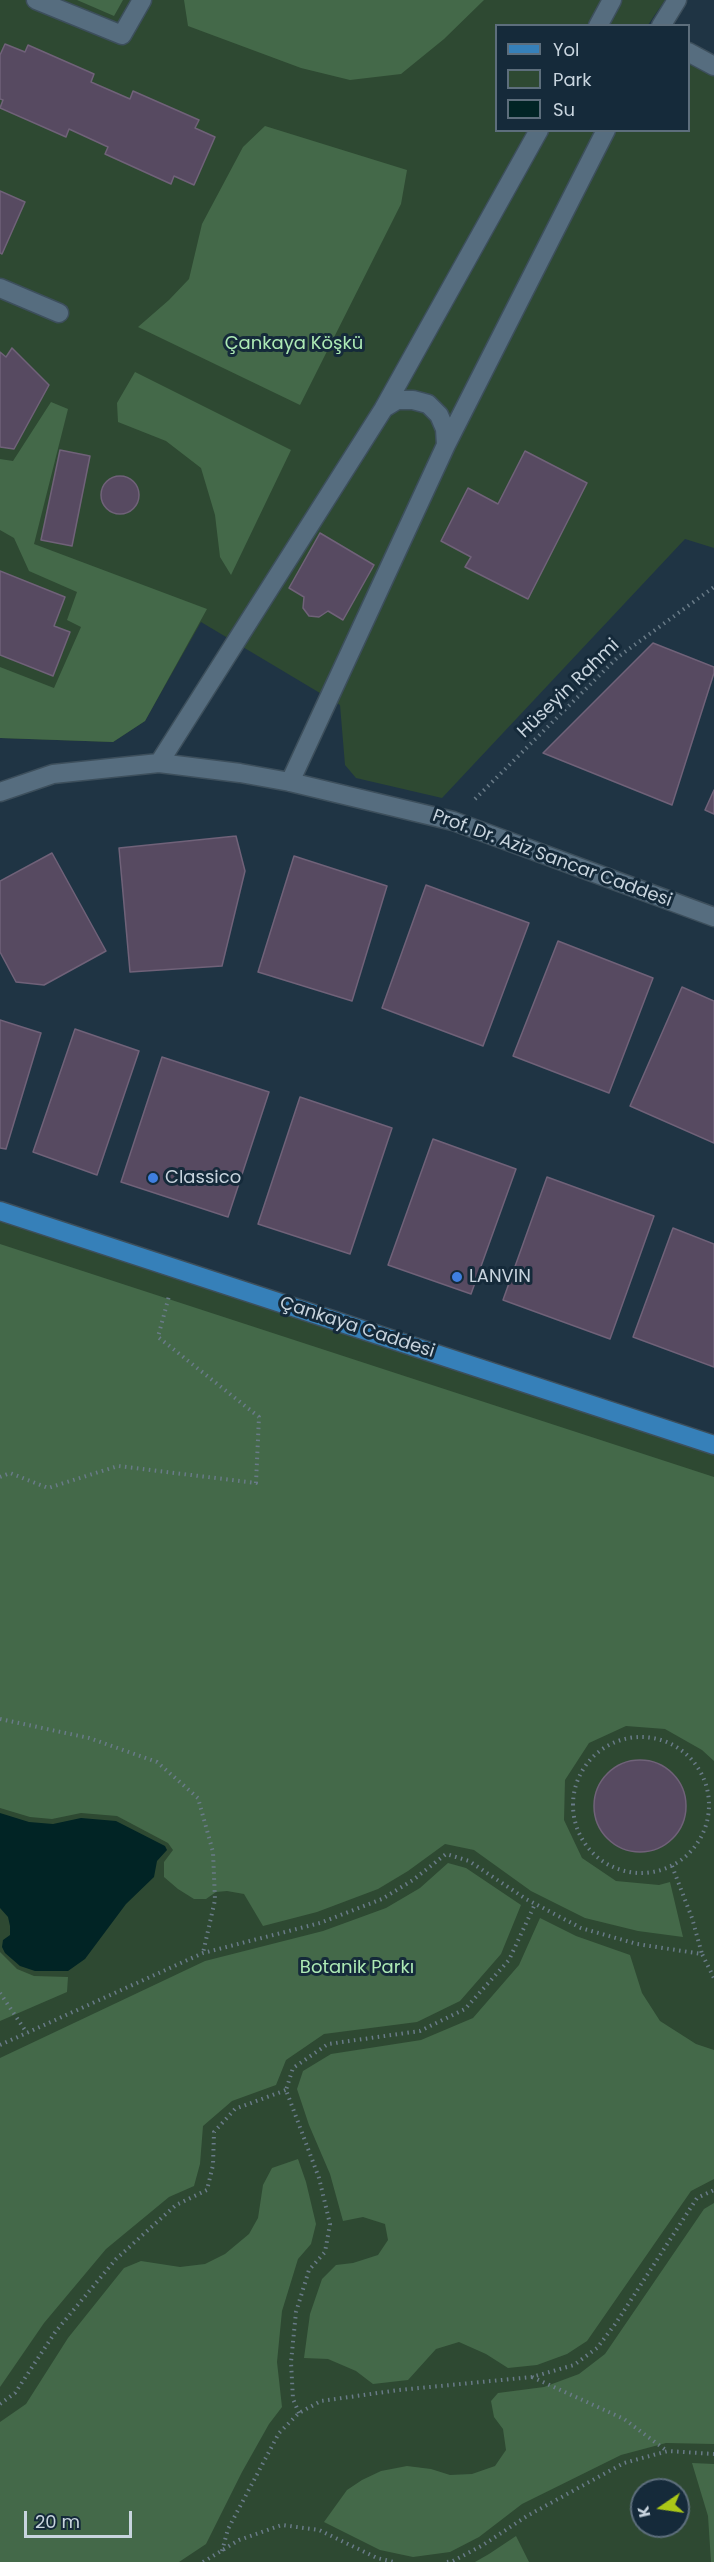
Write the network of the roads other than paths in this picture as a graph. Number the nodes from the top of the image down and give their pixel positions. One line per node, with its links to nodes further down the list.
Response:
1 (36, 0): 2 (street)
2 (142, 0)
3 (612, 0): 5 (street)
4 (677, 0): 6 (street)
5 (599, 24)
6 (662, 24)
7 (690, 53): 8 (street)
8 (714, 66)
9 (538, 132): 13 (street)
10 (605, 132): 14 (street)
11 (0, 288): 12 (street)
12 (59, 313)
13 (384, 408): 14 (street); 15 (street)
14 (446, 445): 16 (street)
15 (159, 763): 16 (street, Prof. Dr. Aziz Sancar Caddesi); 17 (street, Prof. Dr. Aziz Sancar Caddesi)
16 (290, 782): 18 (street, Prof. Dr. Aziz Sancar Caddesi)
17 (0, 792)
18 (714, 917)
19 (0, 1211): 20 (main road, Çankaya Caddesi)
20 (714, 1445)

